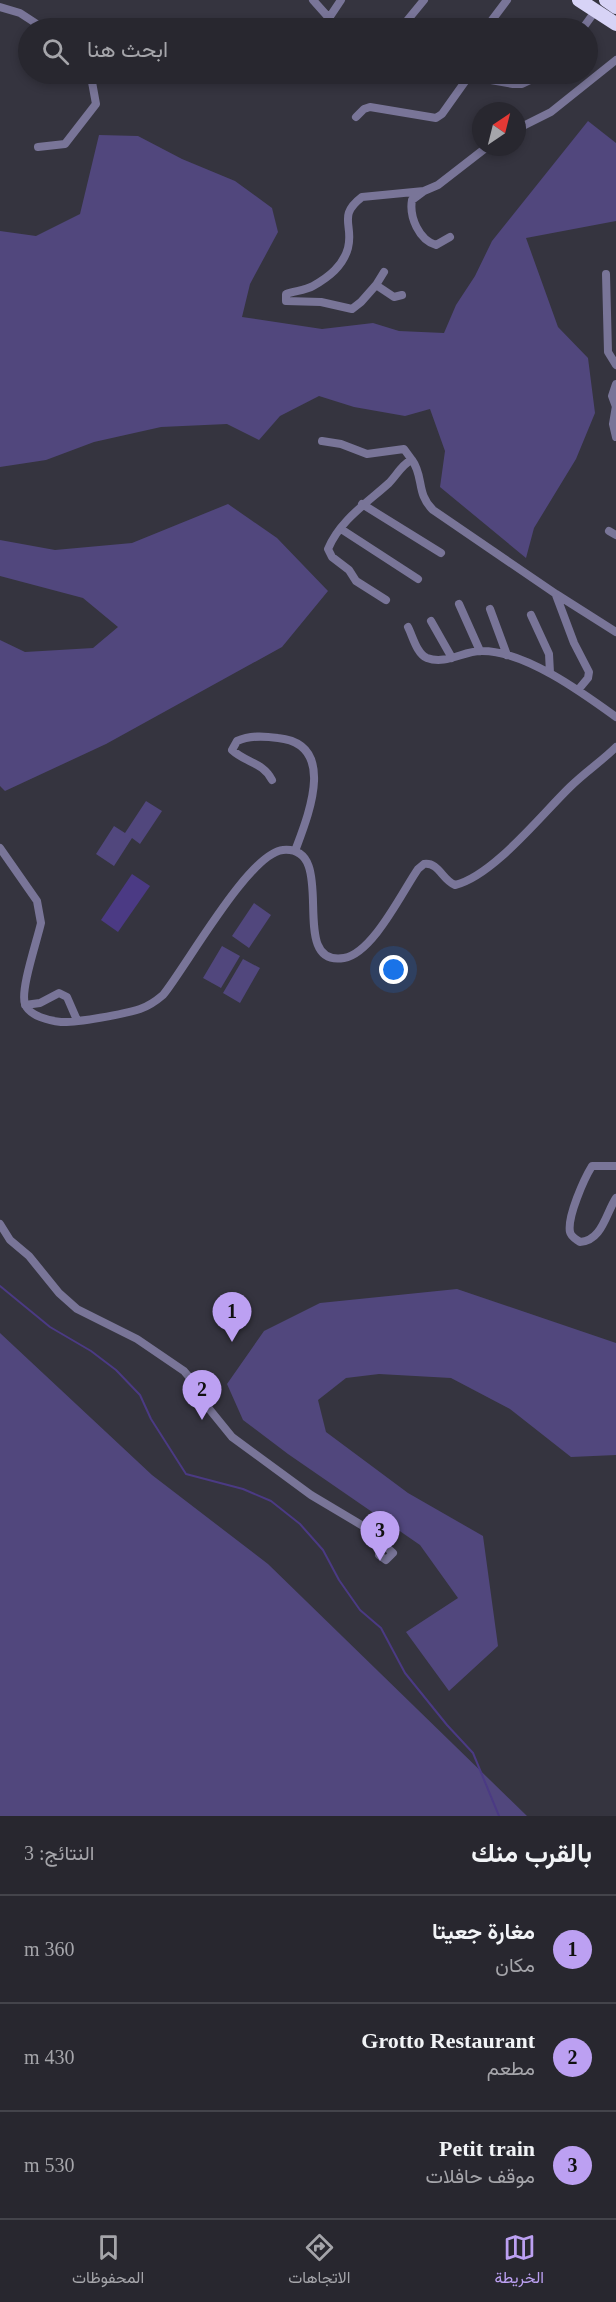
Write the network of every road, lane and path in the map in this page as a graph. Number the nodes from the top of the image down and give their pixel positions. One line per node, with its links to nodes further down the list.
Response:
1 (313, 0): 10 (street)
2 (341, 0): 10 (street)
3 (424, 0): 11 (street)
4 (507, 0): 12 (street)
5 (579, 0): 6 (highway)
6 (601, 5): 8 (highway); 13 (street); 14 (highway)
7 (0, 7): 9 (street)
8 (616, 7)
9 (28, 18)
10 (329, 18)
11 (409, 18)
12 (494, 18)
13 (591, 18)
14 (616, 24)
15 (616, 60): 16 (street)
16 (598, 74)
17 (92, 84): 22 (street)
18 (463, 84): 20 (street)
19 (586, 84): 21 (street)
20 (356, 117)
21 (526, 124)
22 (38, 147)
23 (476, 156): 24 (street)
24 (424, 191): 25 (street); 28 (street)
25 (450, 237)
26 (384, 272): 28 (street)
27 (606, 274): 29 (street)
28 (376, 285): 31 (street)
29 (606, 294): 30 (street); 32 (street)
30 (616, 294)
31 (402, 295)
32 (616, 365)
33 (616, 384): 34 (street)
34 (616, 406): 35 (street)
35 (616, 437)
36 (322, 441): 37 (street)
37 (412, 460): 38 (street); 42 (street)
38 (362, 504): 39 (street); 40 (street)
39 (340, 530): 41 (street); 43 (street)
40 (441, 553)
41 (418, 579)
42 (555, 594): 49 (street); 54 (street)
43 (386, 600)
44 (459, 604): 50 (street)
45 (490, 609): 51 (street)
46 (531, 615): 53 (street)
47 (431, 621): 52 (street)
48 (408, 627): 52 (street)
49 (616, 632)
50 (480, 651): 51 (street); 52 (street)
51 (507, 655): 53 (street)
52 (452, 658)
53 (550, 673): 54 (street)
54 (578, 690): 55 (street)
55 (616, 717)
56 (616, 747): 59 (street)
57 (272, 780): 59 (street)
58 (0, 848): 60 (street)
59 (296, 850): 61 (street)
60 (25, 1005): 61 (street); 61 (street)
61 (77, 1020)
62 (616, 1166): 63 (street)
63 (616, 1198)
64 (0, 1224): 65 (street)
65 (384, 1545)

